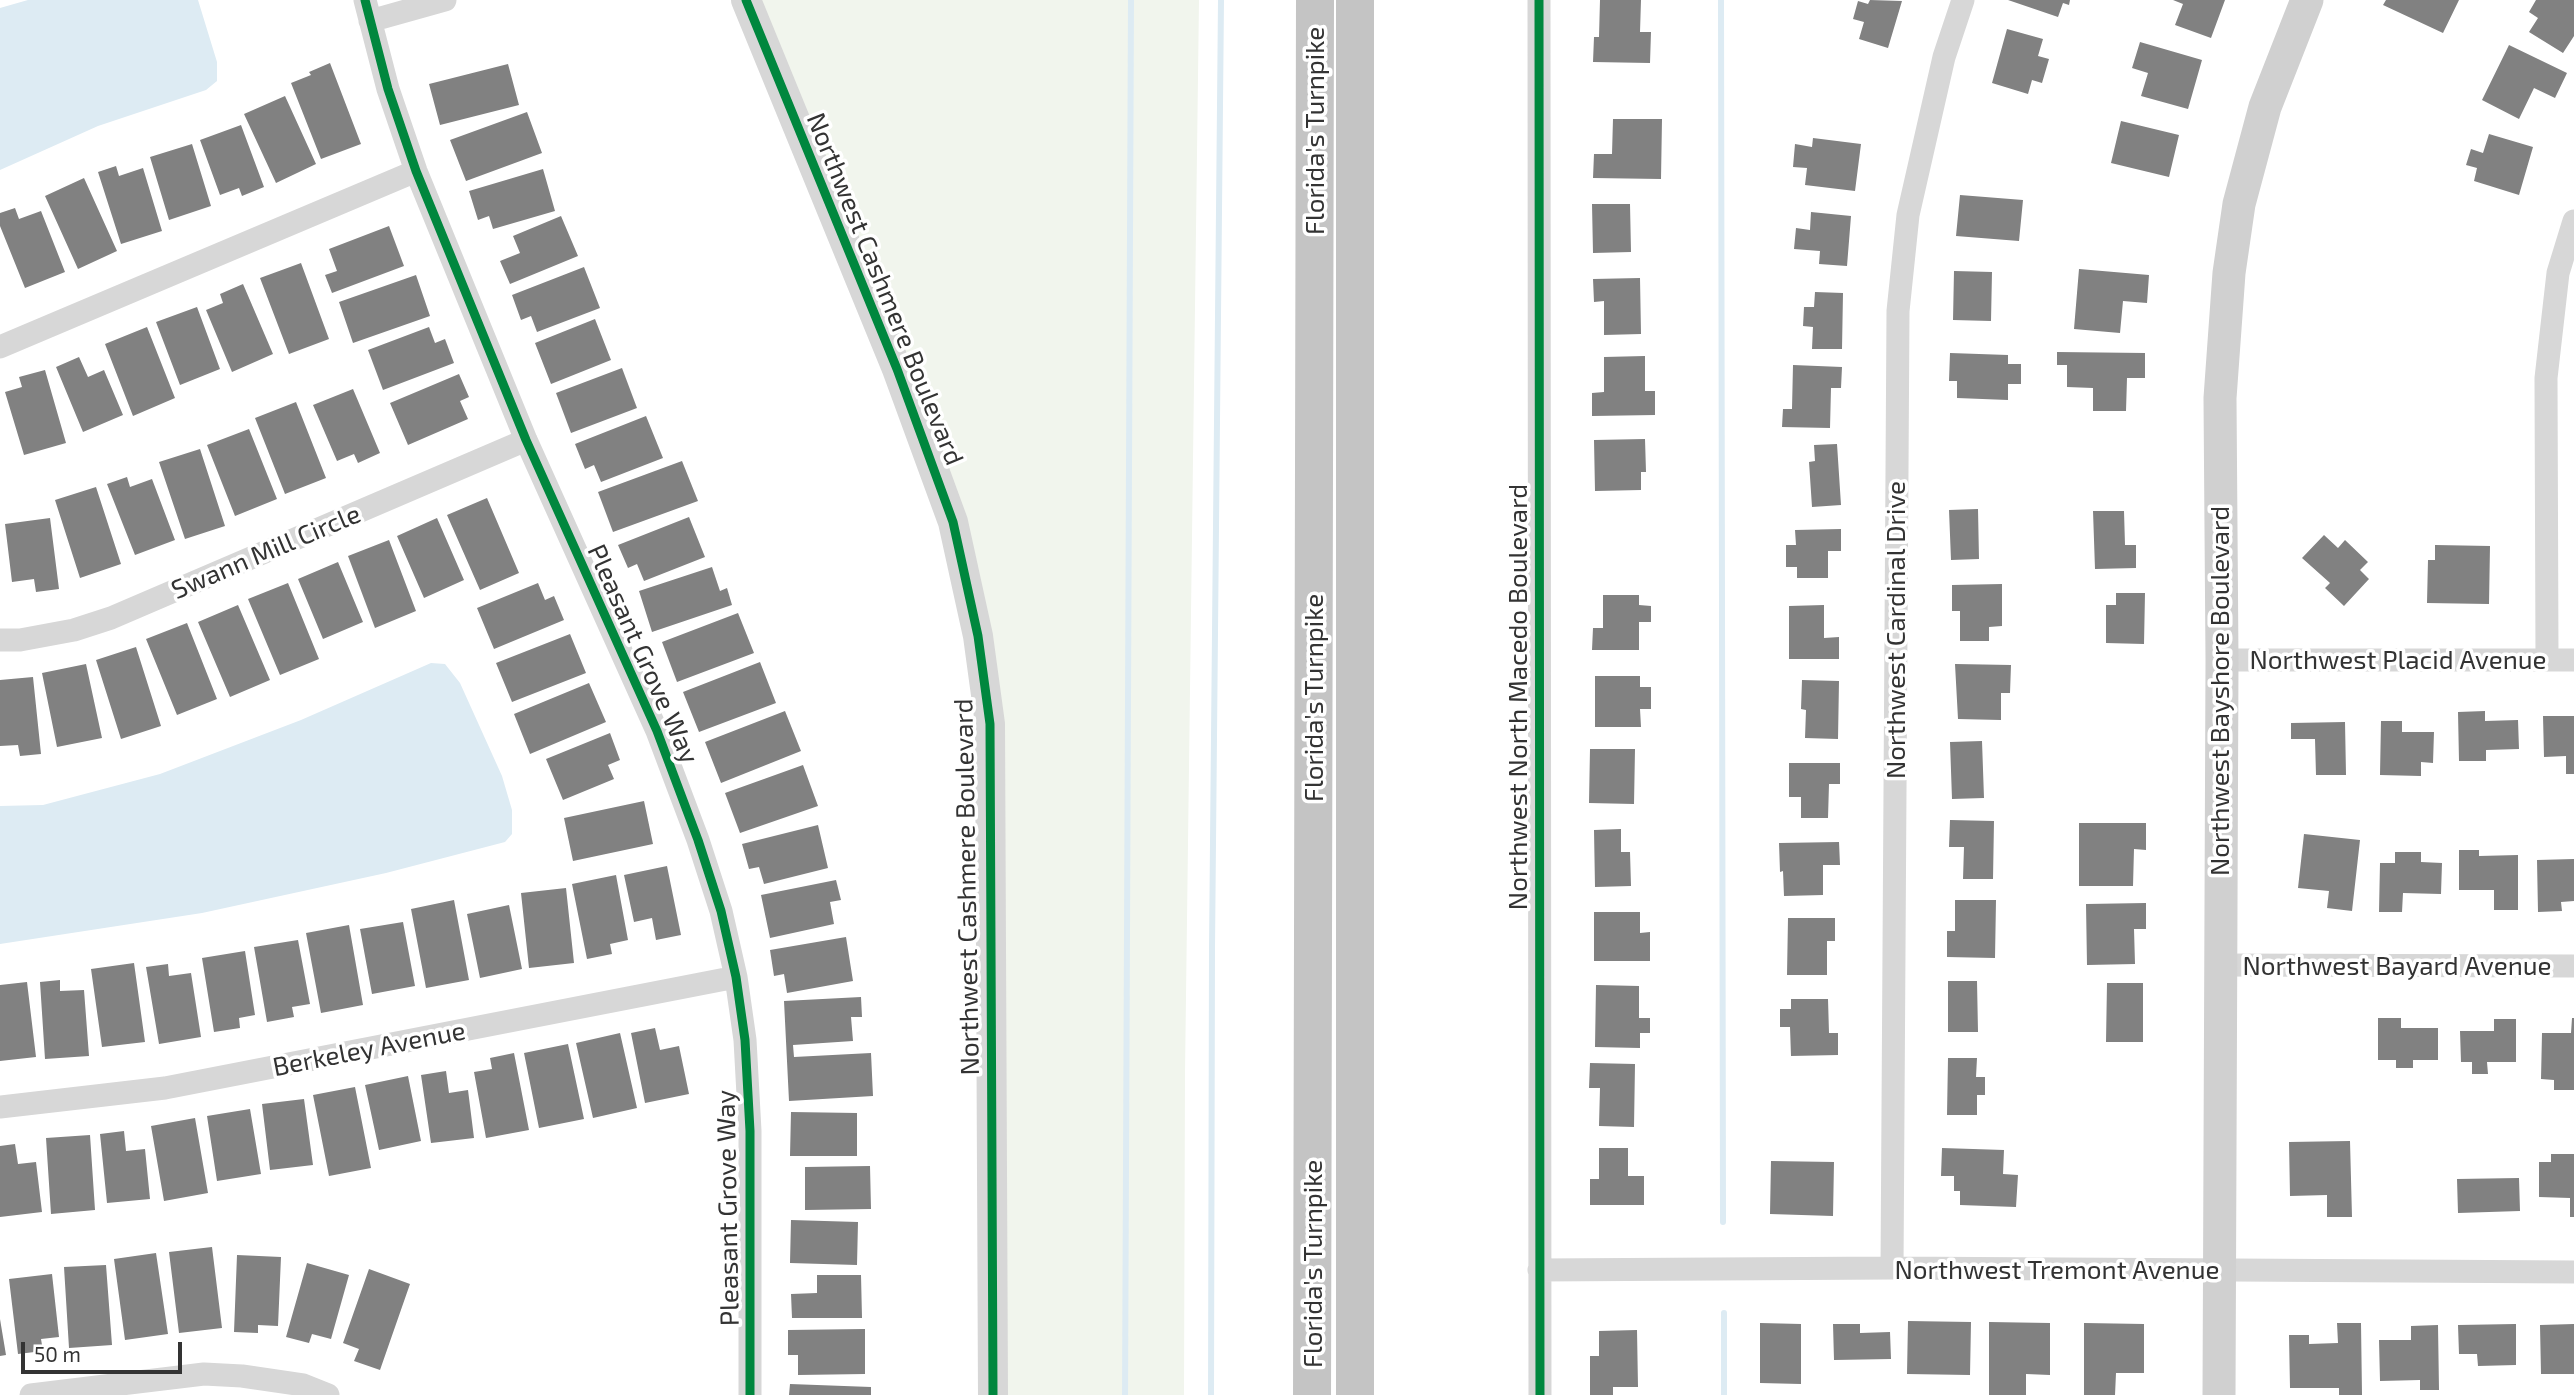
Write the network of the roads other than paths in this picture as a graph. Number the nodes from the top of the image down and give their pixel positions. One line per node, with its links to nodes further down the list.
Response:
1 (445, 0): 8 (street, Pleasant Grove Way)
2 (747, 0): 28 (street, Northwest Cashmere Boulevard)
3 (1315, 0): 29 (highway, Florida's Turnpike)
4 (1355, 0): 30 (highway, Florida's Turnpike)
5 (1539, 0): 22 (street, Northwest North Macedo Boulevard)
6 (1963, 0): 21 (street, Northwest Cardinal Drive)
7 (2307, 0): 14 (main road, Northwest Bayshore Boulevard)
8 (367, 10): 9 (street, Pleasant Grove Way)
9 (416, 171): 11 (street); 12 (street, Pleasant Grove Way)
10 (2574, 221): 15 (street)
11 (0, 347)
12 (526, 440): 13 (street, Swann Mill Circle); 19 (street, Pleasant Grove Way)
13 (0, 640)
14 (2222, 660): 15 (street, Northwest Placid Avenue); 17 (main road, Northwest Bayshore Boulevard)
15 (2547, 660): 16 (street, Northwest Placid Avenue)
16 (2574, 660)
17 (2219, 965): 18 (street, Northwest Bayard Avenue); 23 (main road, Northwest Bayshore Boulevard)
18 (2574, 966)
19 (736, 977): 20 (street, Berkeley Avenue); 27 (street, Pleasant Grove Way)
20 (0, 1107)
21 (1892, 1268): 22 (street, Northwest Tremont Avenue); 23 (street, Northwest Tremont Avenue)
22 (1539, 1270): 31 (street, Northwest North Macedo Boulevard)
23 (2220, 1271): 24 (street, Northwest Tremont Avenue); 32 (main road, Northwest Bayshore Boulevard)
24 (2574, 1272)
25 (31, 1395): 26 (street)
26 (328, 1395)
27 (750, 1395)
28 (993, 1395)
29 (1312, 1395)
30 (1355, 1395)
31 (1540, 1395)
32 (2219, 1395)

